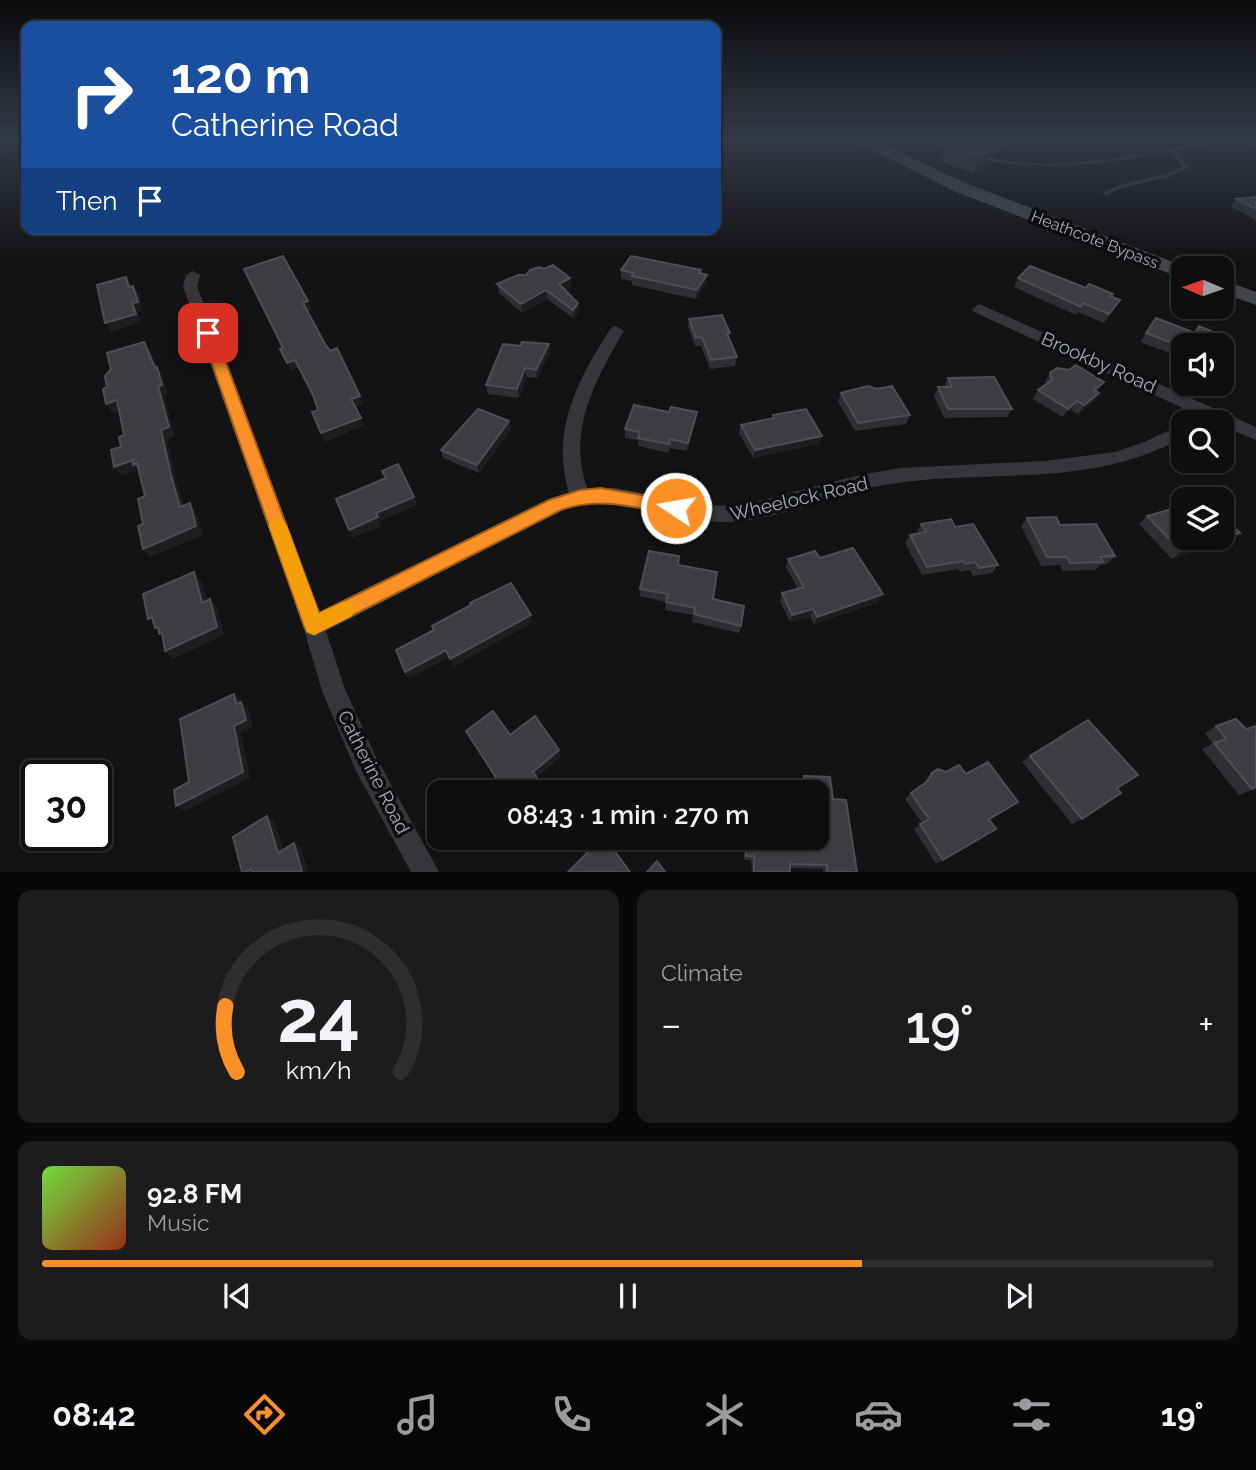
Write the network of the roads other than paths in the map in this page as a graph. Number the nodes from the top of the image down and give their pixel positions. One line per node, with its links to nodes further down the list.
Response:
1 (940, 178): 4 (main road, Heathcote Bypass)
2 (1153, 178): 3 (lane)
3 (1106, 192)
4 (1171, 267)
5 (193, 275): 15 (street, Catherine Road)
6 (1234, 291): 7 (main road)
7 (1256, 299)
8 (979, 309): 10 (street, Brookby Road)
9 (615, 331): 14 (street)
10 (1187, 410)
11 (1234, 427): 12 (street, Brookby Road)
12 (1256, 434)
13 (1171, 438): 14 (street, Wheelock Road)
14 (580, 496): 15 (street, Wheelock Road)
15 (314, 626): 16 (street, Catherine Road)
16 (426, 872)

